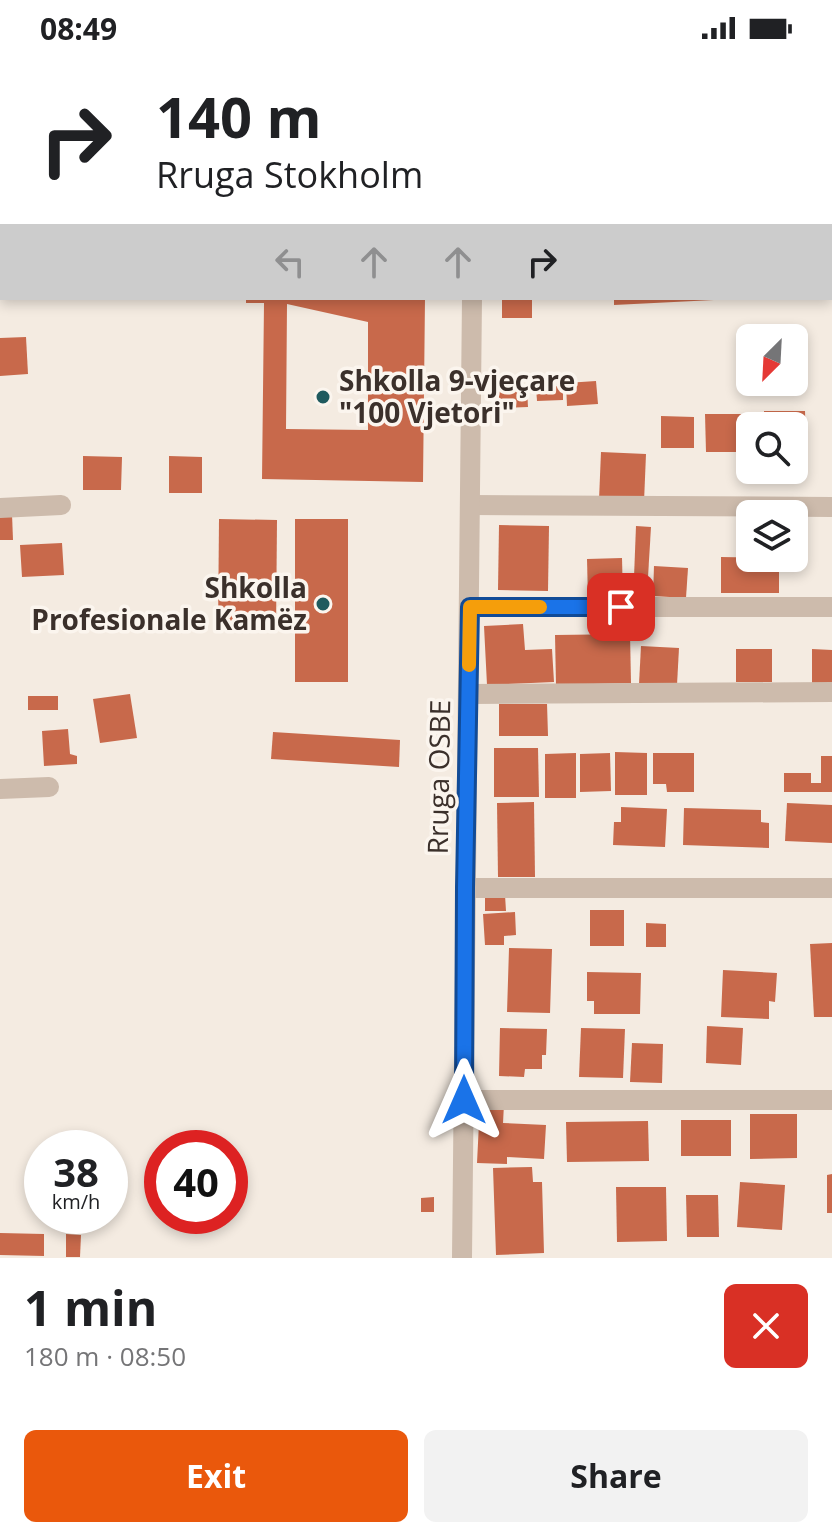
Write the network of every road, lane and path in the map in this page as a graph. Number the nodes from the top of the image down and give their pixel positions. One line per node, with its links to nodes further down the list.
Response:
1 (472, 300): 3 (street, Rruga OSBE)
2 (61, 505): 5 (street)
3 (471, 505): 4 (street); 6 (street, Rruga OSBE)
4 (832, 507)
5 (0, 508)
6 (470, 607): 7 (street); 9 (street, Rruga OSBE)
7 (832, 607)
8 (832, 692): 9 (street)
9 (469, 694): 12 (street, Rruga OSBE)
10 (49, 787): 11 (street)
11 (0, 789)
12 (465, 888): 13 (street); 14 (street, Rruga OSBE)
13 (832, 888)
14 (464, 1100): 15 (street); 16 (street, Rruga OSBE)
15 (832, 1100)
16 (462, 1258)

